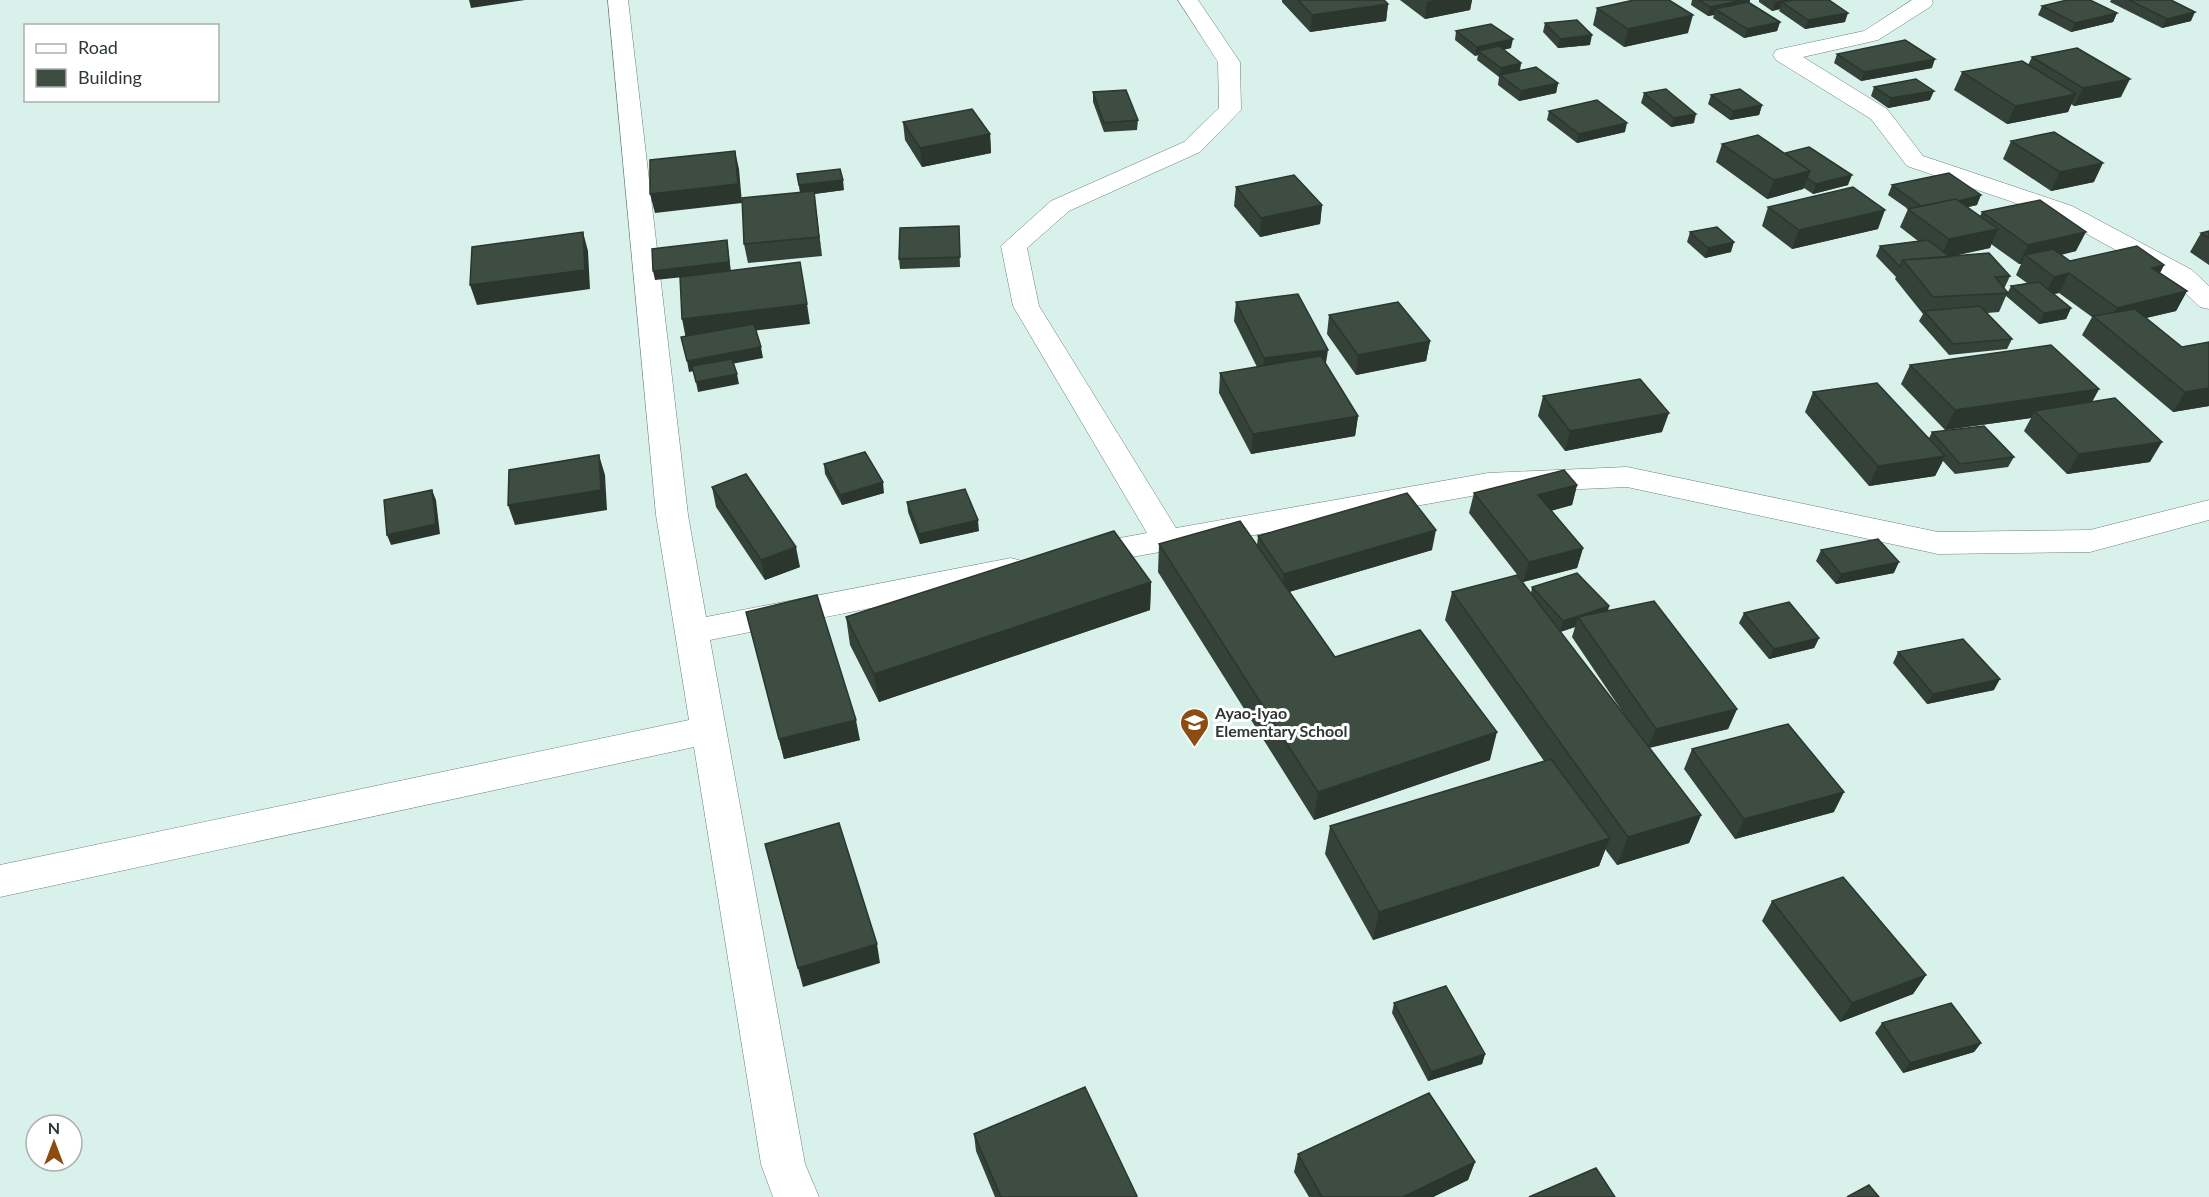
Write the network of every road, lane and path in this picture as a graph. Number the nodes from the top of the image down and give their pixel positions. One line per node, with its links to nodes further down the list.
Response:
1 (618, 0): 7 (street)
2 (1188, 0): 6 (street)
3 (1922, 0): 4 (street)
4 (2209, 301)
5 (2209, 510): 6 (street)
6 (1167, 539): 7 (street)
7 (692, 632): 8 (street)
8 (710, 730): 9 (street); 10 (street)
9 (0, 881)
10 (796, 1197)

